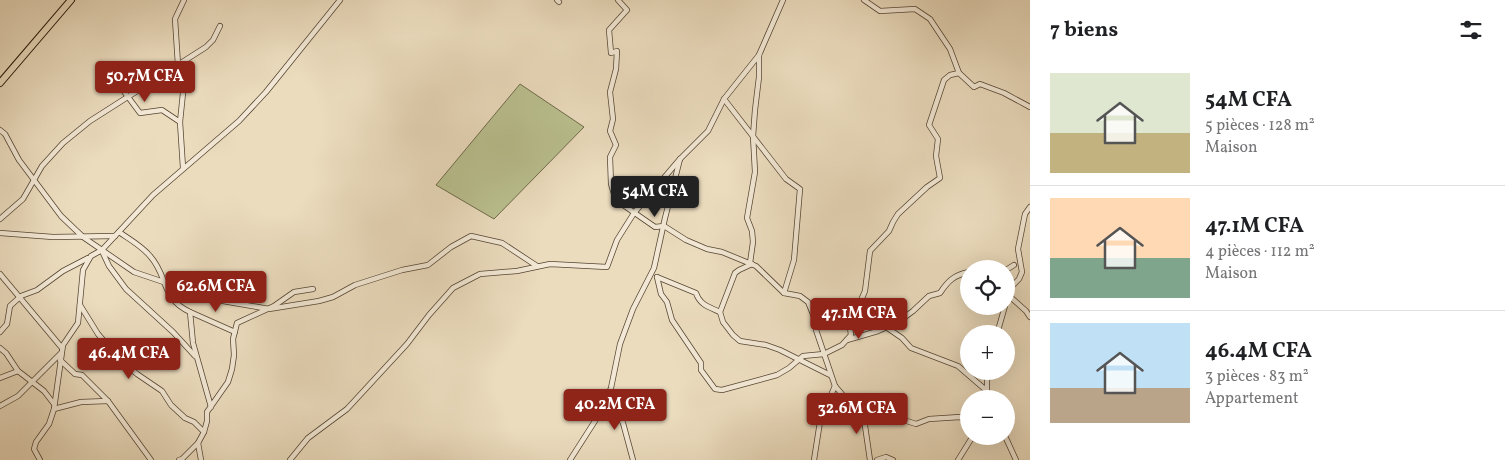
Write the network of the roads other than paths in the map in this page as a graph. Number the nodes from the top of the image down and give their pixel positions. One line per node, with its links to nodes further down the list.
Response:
1 (184, 0): 10 (street)
2 (340, 0): 21 (street)
3 (618, 0): 7 (street); 24 (street)
4 (864, 0): 11 (street)
5 (68, 1): 13 (main road)
6 (782, 1): 9 (street)
7 (631, 10)
8 (220, 26): 10 (street)
9 (759, 55): 15 (street); 19 (street)
10 (178, 65): 14 (street); 17 (street)
11 (959, 73): 16 (street); 52 (street)
12 (111, 74): 14 (street)
13 (0, 83)
14 (128, 97): 17 (street); 22 (street)
15 (724, 99): 19 (street); 20 (street)
16 (1030, 107)
17 (180, 122): 21 (street)
18 (0, 130): 22 (street)
19 (753, 136): 32 (street); 41 (street)
20 (680, 159): 24 (street); 26 (street)
21 (183, 168): 28 (street)
22 (34, 180): 25 (street); 29 (street)
23 (1030, 207): 39 (street)
24 (634, 213): 26 (street); 33 (street)
25 (0, 219)
26 (664, 226): 32 (street); 36 (street)
27 (0, 233): 29 (street)
28 (117, 234): 29 (street); 30 (street); 38 (street)
29 (83, 237): 30 (street)
30 (102, 250): 31 (street); 38 (street); 56 (street)
31 (91, 256): 42 (street); 44 (street)
32 (751, 264): 41 (street); 47 (street)
33 (537, 266): 45 (street); 80 (street)
34 (0, 274): 42 (street)
35 (960, 274): 49 (street)
36 (651, 275): 37 (street); 65 (street)
37 (657, 277): 47 (street); 58 (street)
38 (165, 283): 45 (street); 46 (street)
39 (1015, 284)
40 (314, 288): 45 (street)
41 (784, 293): 55 (street)
42 (19, 297): 50 (street); 54 (street)
43 (1015, 301): 48 (street)
44 (80, 304): 54 (street); 72 (street)
45 (269, 309): 51 (street)
46 (190, 312): 51 (street); 56 (street)
47 (720, 312): 58 (street)
48 (1030, 317)
49 (886, 327): 52 (street); 64 (street)
50 (0, 332)
51 (235, 332): 70 (street)
52 (846, 341): 55 (street)
53 (0, 348): 59 (street)
54 (62, 350): 57 (street); 62 (street)
55 (824, 354): 58 (street); 60 (street)
56 (196, 358): 70 (street)
57 (60, 360): 66 (street); 68 (street)
58 (800, 360): 60 (street)
59 (18, 371): 61 (street); 62 (street)
60 (830, 374): 63 (street)
61 (0, 378)
62 (32, 382): 67 (street); 68 (street)
63 (835, 386): 69 (street); 83 (street)
64 (986, 390)
65 (607, 397): 81 (street); 82 (street)
66 (108, 401): 68 (street); 77 (street)
67 (0, 406)
68 (54, 406): 76 (street)
69 (852, 406): 71 (street); 84 (street)
70 (211, 407): 72 (street)
71 (960, 418)
72 (204, 432): 73 (street)
73 (198, 443): 78 (street); 79 (street)
74 (967, 445): 87 (street)
75 (1009, 445): 88 (street)
76 (40, 460)
77 (151, 460)
78 (179, 460)
79 (201, 460)
80 (290, 460)
81 (570, 460)
82 (633, 460)
83 (814, 460)
84 (870, 460)
85 (876, 460): 86 (street)
86 (893, 460)
87 (958, 460)
88 (1016, 460)

